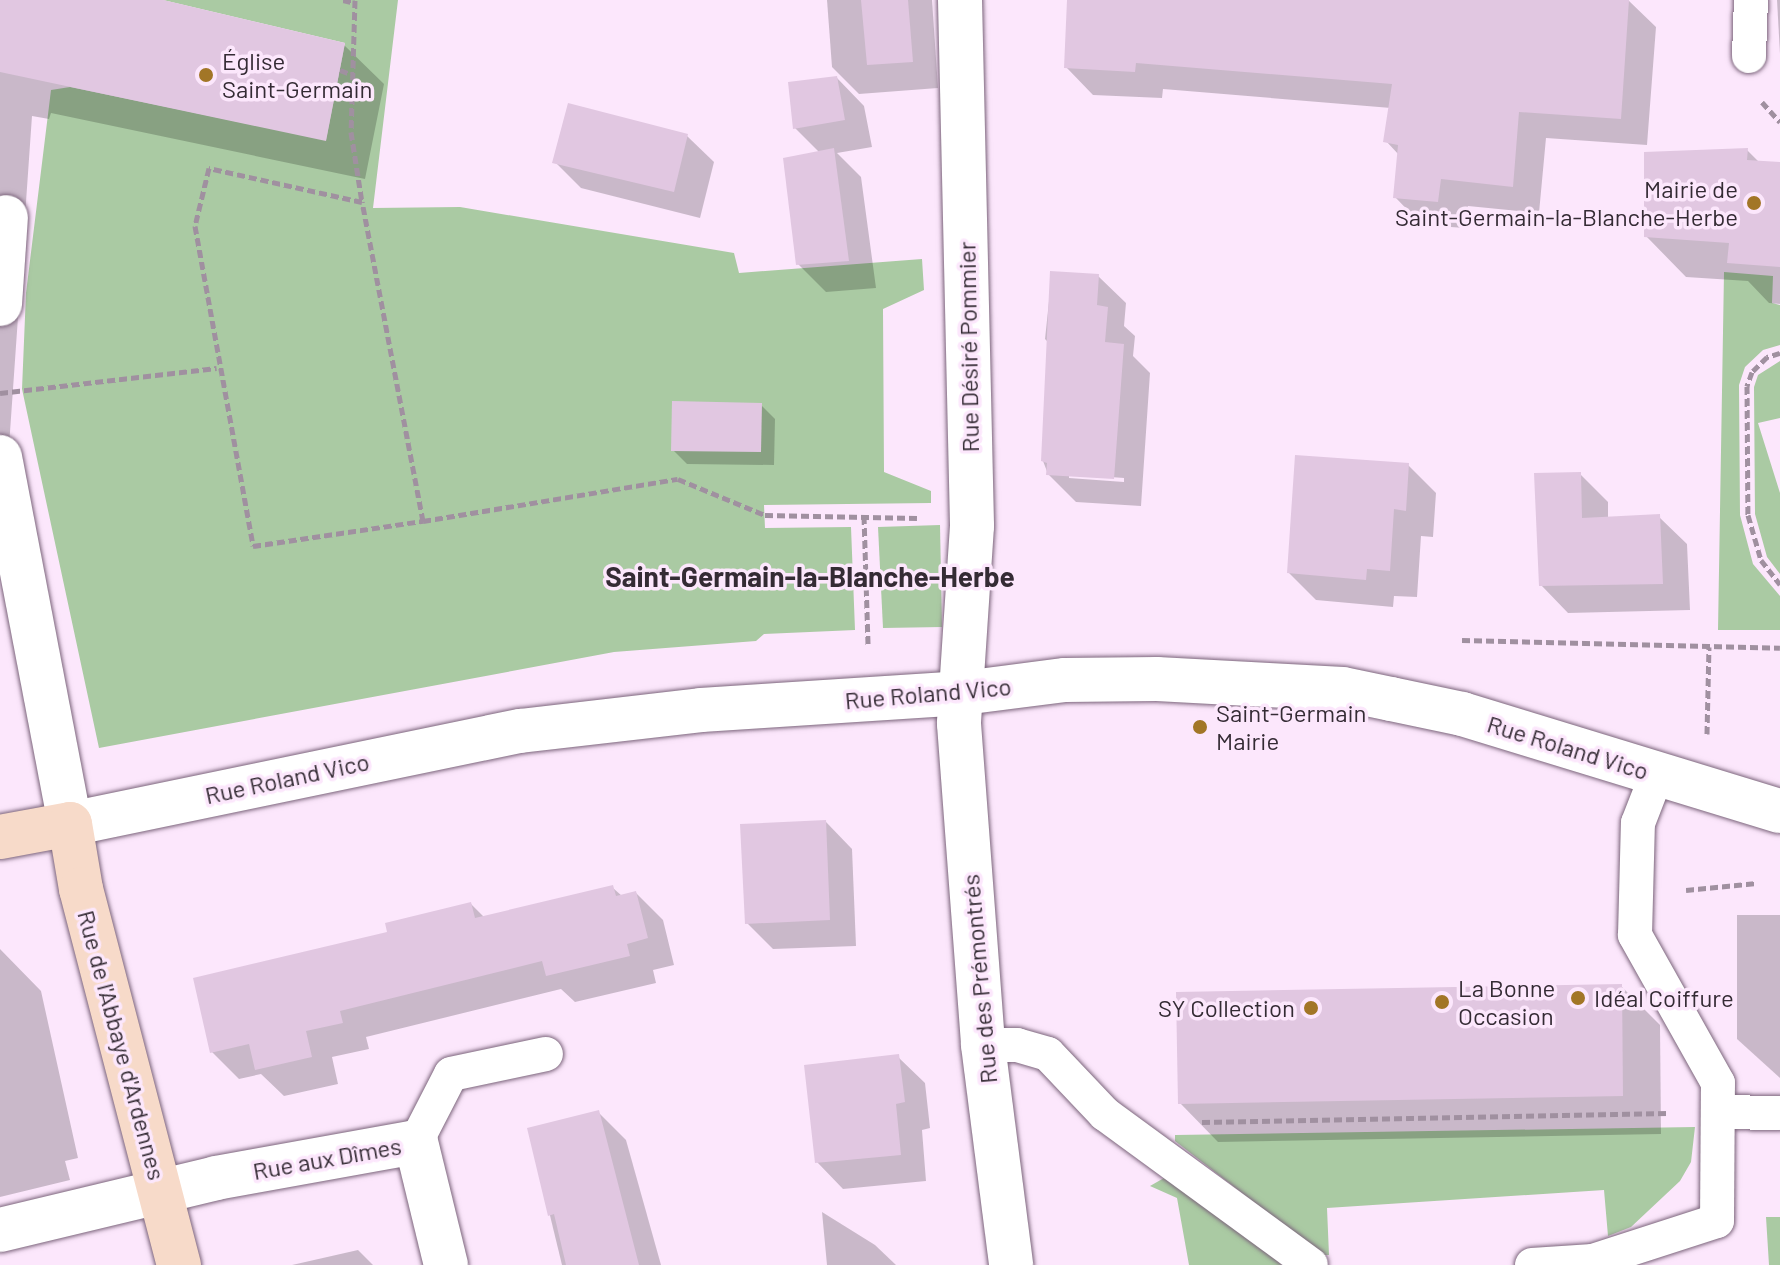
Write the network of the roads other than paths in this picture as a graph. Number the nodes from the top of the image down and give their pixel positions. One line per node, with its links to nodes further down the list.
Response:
1 (960, 0): 7 (street, Rue Désiré Pommier)
2 (1751, 0): 3 (lane)
3 (1749, 56)
4 (6, 217): 5 (street)
5 (0, 304)
6 (0, 457): 10 (street)
7 (963, 693): 8 (street, Rue Roland Vico); 10 (street, Rue Roland Vico); 12 (street, Rue des Prémontrés)
8 (1657, 774): 9 (street, Rue Roland Vico); 14 (lane)
9 (1780, 811)
10 (70, 824): 11 (street); 17 (street, Rue de l'Abbaye d'Ardennes)
11 (0, 837)
12 (983, 1045): 21 (street, Rue des Prémontrés); 22 (lane)
13 (546, 1054): 16 (lane)
14 (1718, 1112): 15 (lane); 23 (lane)
15 (1780, 1113)
16 (416, 1142): 17 (street, Rue aux Dîmes); 20 (street, Rue aux Dîmes)
17 (161, 1191): 18 (street, Rue aux Dîmes); 19 (street, Rue de l'Abbaye d'Ardennes)
18 (0, 1230)
19 (179, 1265)
20 (446, 1265)
21 (1011, 1265)
22 (1311, 1265)
23 (1532, 1265)

